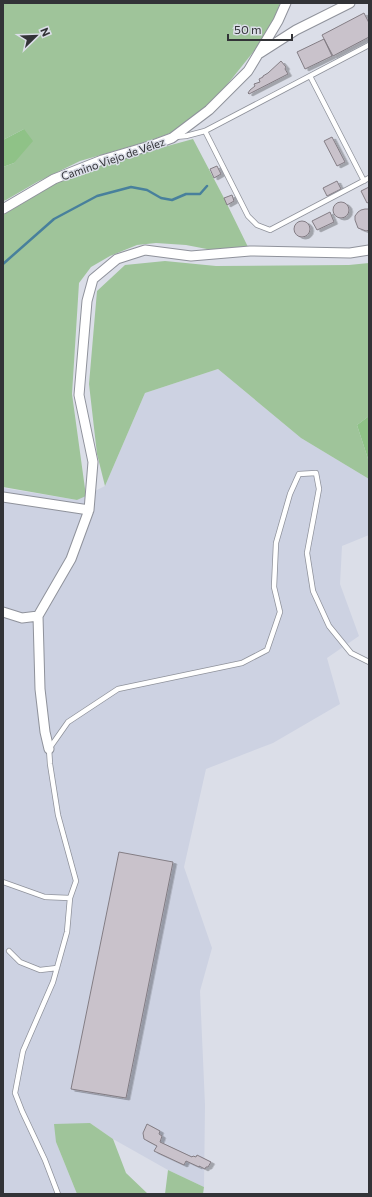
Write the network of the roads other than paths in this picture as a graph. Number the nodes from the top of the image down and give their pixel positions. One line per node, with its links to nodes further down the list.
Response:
1 (286, 3): 4 (street, Camino Viejo de Vélez)
2 (350, 3): 4 (street)
3 (369, 45): 5 (lane)
4 (258, 54): 7 (street, Camino Viejo de Vélez)
5 (310, 76): 6 (lane); 8 (lane)
6 (205, 131): 7 (lane); 8 (lane)
7 (172, 138): 9 (street, Camino Viejo de Vélez)
8 (367, 180)
9 (3, 209)
10 (369, 250): 12 (street)
11 (3, 497): 12 (street)
12 (89, 510): 14 (street)
13 (3, 612): 14 (street)
14 (38, 616): 16 (street)
15 (369, 662): 16 (lane)
16 (49, 749): 18 (lane)
17 (3, 882): 18 (lane)
18 (70, 898): 20 (lane)
19 (9, 951): 20 (lane)
20 (56, 968): 21 (lane)
21 (58, 1194)

